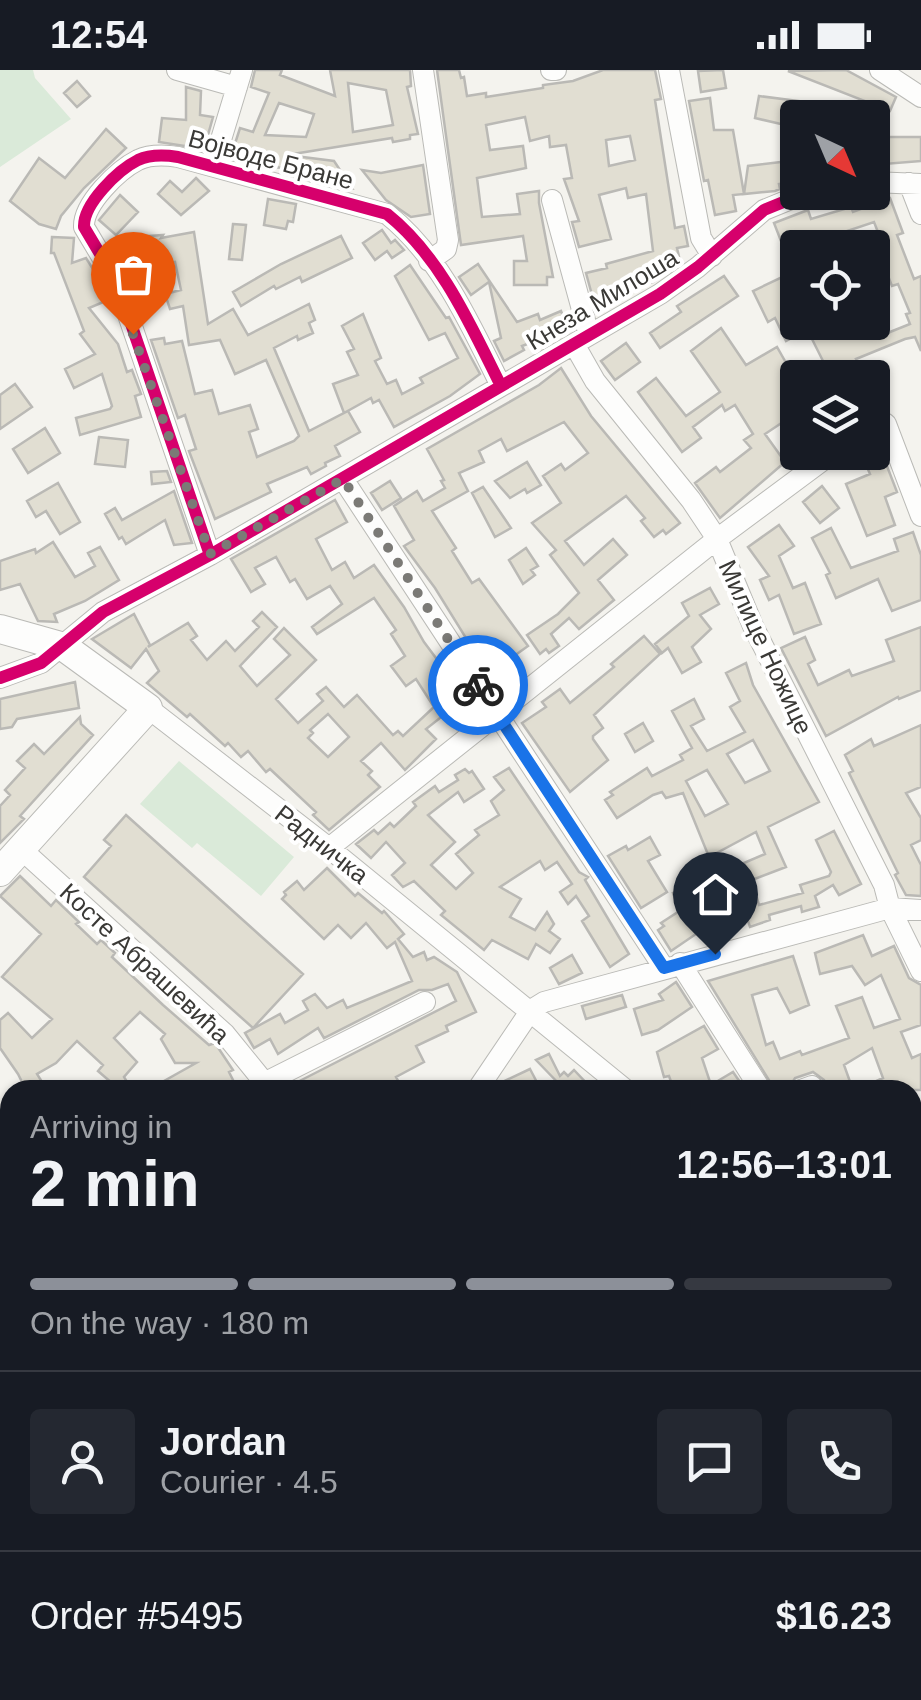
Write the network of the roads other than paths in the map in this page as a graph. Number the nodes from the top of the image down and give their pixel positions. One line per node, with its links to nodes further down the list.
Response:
1 (177, 70): 5 (street)
2 (422, 70): 14 (street)
3 (668, 70): 13 (street)
4 (880, 70): 6 (street)
5 (240, 78): 7 (street)
6 (921, 97)
7 (213, 166): 14 (street, Војводе Бране); 22 (street, Војводе Бране)
8 (890, 182): 9 (street)
9 (915, 183): 12 (street)
10 (552, 200): 15 (street, Милице Ножице)
11 (780, 203): 13 (street, Кнеза Милоша)
12 (921, 214)
13 (712, 256): 15 (street, Кнеза Милоша)
14 (429, 261): 16 (street, Војводе Бране)
15 (582, 340): 16 (street, Кнеза Милоша); 21 (street, Милице Ножице)
16 (501, 386): 19 (street, Кнеза Милоша)
17 (890, 435): 20 (street)
18 (810, 470): 21 (street)
19 (343, 479): 22 (street, Кнеза Милоша); 27 (street)
20 (921, 516)
21 (717, 540): 27 (street); 31 (street, Милице Ножице)
22 (210, 554): 24 (street, Кнеза Милоша)
23 (0, 629): 24 (main road, Радничка)
24 (64, 647): 25 (street, Кнеза Милоша); 26 (main road, Радничка)
25 (0, 678)
26 (148, 708): 28 (street, Радничка); 29 (main road)
27 (497, 713): 28 (street); 33 (street)
28 (329, 848): 36 (street, Радничка)
29 (21, 849): 30 (main road); 37 (street, Косте Абрашевића)
30 (0, 872)
31 (890, 908): 32 (street); 33 (street); 34 (street, Милице Ножице)
32 (921, 910)
33 (672, 965): 36 (street); 41 (street)
34 (921, 972)
35 (426, 1002): 38 (street)
36 (531, 1010): 39 (street); 40 (street, Радничка)
37 (253, 1080)
38 (269, 1080)
39 (484, 1080)
40 (614, 1080)
41 (754, 1080)

